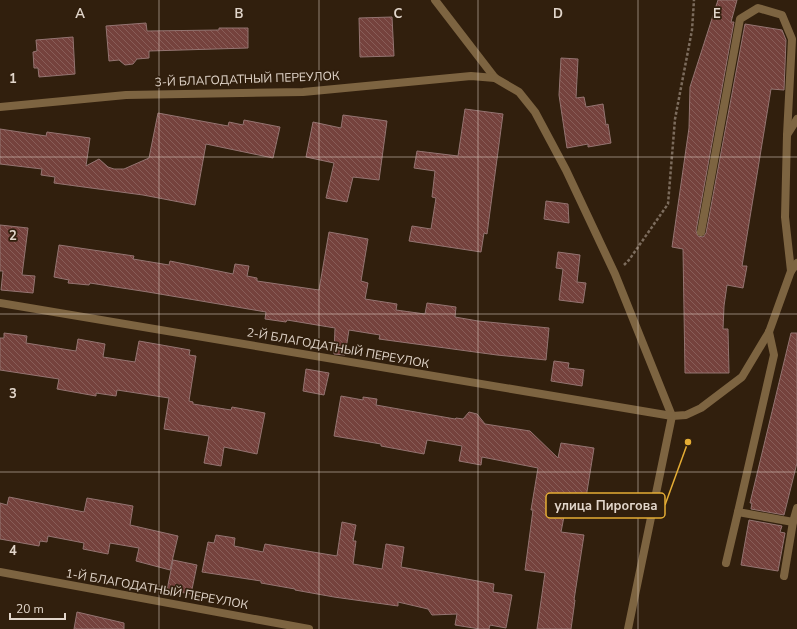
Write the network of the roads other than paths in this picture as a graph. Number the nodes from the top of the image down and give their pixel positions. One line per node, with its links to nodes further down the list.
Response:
1 (435, 0): 2 (street)
2 (495, 78): 3 (street, 3-Й БЛАГОДАТНЫЙ ПЕРЕУЛОК); 11 (street)
3 (0, 107)
4 (797, 119): 5 (street)
5 (787, 135): 6 (street); 8 (street)
6 (701, 232)
7 (797, 263): 8 (street)
8 (791, 271): 10 (street, 2-Й БЛАГОДАТНЫЙ ПЕРЕУЛОК)
9 (0, 303): 11 (street, 2-Й БЛАГОДАТНЫЙ ПЕРЕУЛОК)
10 (769, 332): 11 (street, 2-Й БЛАГОДАТНЫЙ ПЕРЕУЛОК); 13 (street)
11 (672, 416): 19 (street)
12 (797, 508): 14 (street)
13 (738, 512): 14 (street); 15 (street)
14 (794, 522): 17 (street)
15 (726, 563)
16 (0, 572): 18 (street, 1-Й БЛАГОДАТНЫЙ ПЕРЕУЛОК)
17 (784, 576)
18 (309, 629)
19 (628, 629)

